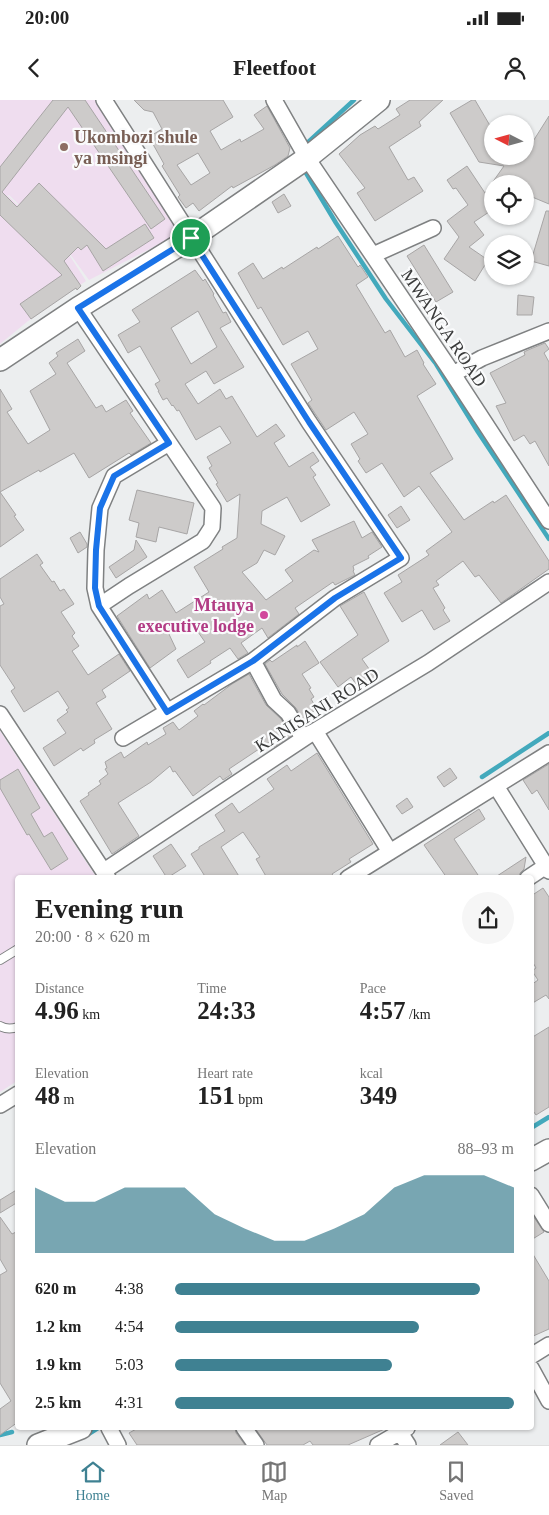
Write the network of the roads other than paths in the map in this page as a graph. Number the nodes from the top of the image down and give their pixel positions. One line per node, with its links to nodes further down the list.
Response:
1 (104, 100): 6 (street)
2 (274, 100): 4 (street, MWANGA ROAD)
3 (379, 100): 4 (street)
4 (306, 158): 6 (street); 7 (street, MWANGA ROAD)
5 (433, 228): 7 (street)
6 (191, 238): 8 (street); 16 (street)
7 (372, 255): 11 (street, MWANGA ROAD)
8 (78, 308): 10 (street); 12 (street)
9 (549, 331): 11 (street)
10 (0, 360)
11 (453, 374): 13 (street, MWANGA ROAD)
12 (169, 443): 15 (street); 15 (street)
13 (549, 521)
14 (549, 582): 19 (street, KANISANI ROAD)
15 (99, 606): 17 (street)
16 (253, 661): 17 (street); 19 (street)
17 (167, 712): 20 (street)
18 (0, 714): 25 (street)
19 (315, 731): 23 (street); 25 (street, KANISANI ROAD)
20 (123, 738)
21 (549, 753): 22 (street)
22 (496, 786): 23 (street); 24 (street)
23 (390, 852): 26 (street)
24 (547, 868): 27 (street)
25 (106, 874)
26 (353, 875)
27 (534, 875)
28 (15, 951): 29 (lane)
29 (0, 960)
30 (0, 1026): 31 (lane)
31 (15, 1028)
32 (15, 1096): 33 (street)
33 (0, 1105)
34 (549, 1150): 35 (street)
35 (534, 1158)
36 (534, 1200): 37 (street)
37 (549, 1224)
38 (549, 1345): 39 (street)
39 (534, 1354)
40 (534, 1374): 41 (street)
41 (549, 1401)
42 (75, 1430): 46 (street)
43 (110, 1430): 47 (street)
44 (245, 1430): 48 (street)
45 (403, 1433): 49 (street)
46 (38, 1445)
47 (118, 1445)
48 (256, 1445)
49 (378, 1445)

